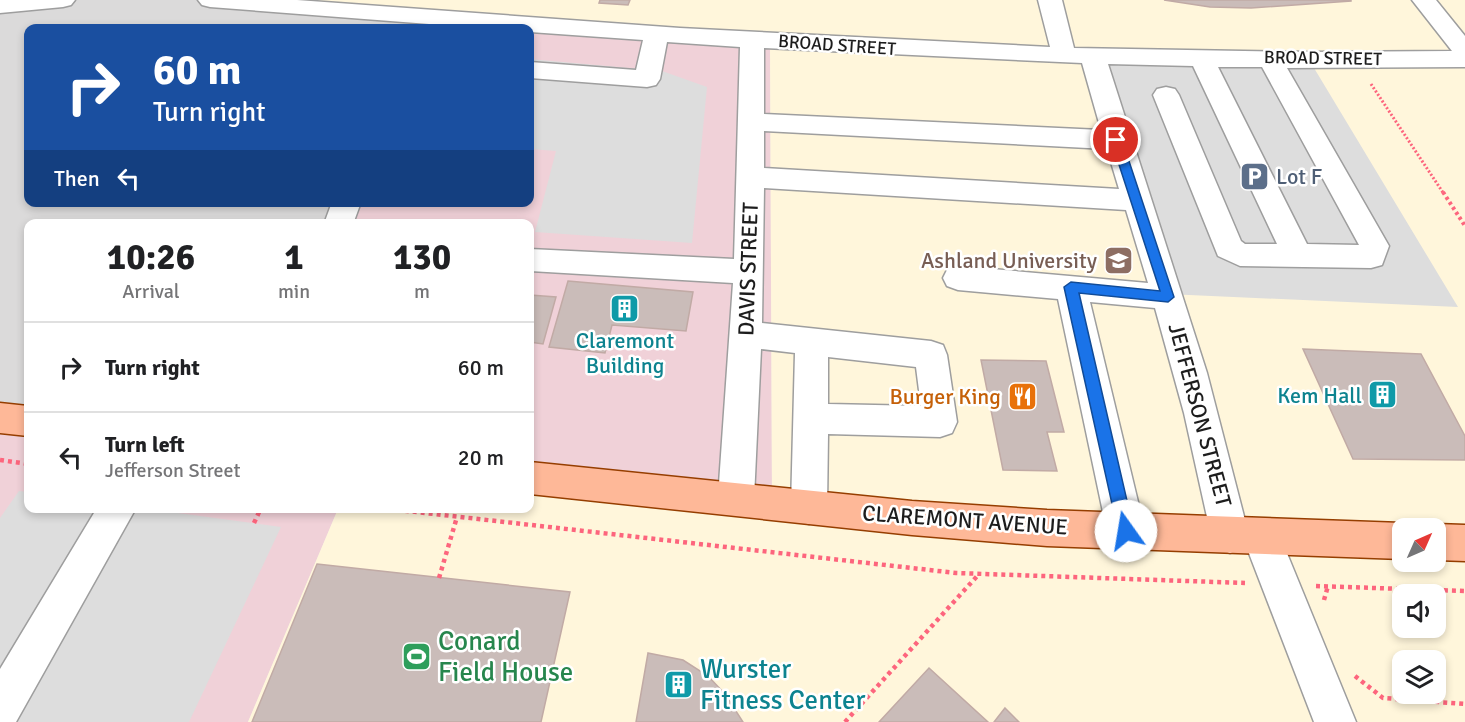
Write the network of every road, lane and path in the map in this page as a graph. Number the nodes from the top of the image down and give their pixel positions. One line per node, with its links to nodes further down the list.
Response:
1 (63, 0): 5 (street)
2 (210, 0): 6 (street, BROAD STREET)
3 (1050, 0): 12 (street, JEFFERSON STREET)
4 (1424, 0): 11 (street)
5 (0, 6)
6 (428, 23): 7 (street, BROAD STREET)
7 (453, 24)
8 (534, 28): 9 (street, BROAD STREET)
9 (656, 34): 10 (street, BROAD STREET); 17 (street)
10 (752, 40): 12 (street, BROAD STREET); 19 (street, DAVIS STREET)
11 (1465, 52)
12 (1078, 55): 13 (street, BROAD STREET); 20 (street, JEFFERSON STREET)
13 (1202, 57): 14 (street, BROAD STREET); 24 (street)
14 (1269, 58): 16 (street, BROAD STREET); 24 (street)
15 (1465, 58): 16 (street, BROAD STREET)
16 (1347, 59): 23 (path)
17 (534, 70)
18 (1166, 95): 24 (street)
19 (751, 122): 20 (street); 21 (street, DAVIS STREET)
20 (1116, 140): 22 (street, JEFFERSON STREET)
21 (750, 177): 22 (street); 26 (street, DAVIS STREET)
22 (1137, 200): 29 (street, JEFFERSON STREET)
23 (1465, 226)
24 (1297, 255)
25 (534, 260): 26 (street)
26 (749, 272): 30 (street, DAVIS STREET)
27 (958, 278): 28 (street)
28 (1071, 287): 29 (street); 45 (street)
29 (1168, 297): 46 (street, JEFFERSON STREET)
30 (746, 334): 31 (street); 38 (street, DAVIS STREET)
31 (812, 342): 33 (street); 33 (street)
32 (0, 418): 34 (main road)
33 (811, 418): 39 (street)
34 (24, 421)
35 (0, 460): 36 (path)
36 (24, 463)
37 (534, 478): 38 (main road, CLAREMONT AVENUE)
38 (736, 498): 39 (main road, CLAREMONT AVENUE)
39 (809, 507): 45 (main road, CLAREMONT AVENUE)
40 (115, 513): 58 (street)
41 (259, 513): 44 (path)
42 (423, 513): 43 (path)
43 (457, 517): 50 (path); 51 (path)
44 (254, 523)
45 (1126, 531): 46 (main road, CLAREMONT AVENUE)
46 (1246, 536): 47 (main road, CLAREMONT AVENUE); 52 (street, JEFFERSON STREET)
47 (1392, 541)
48 (1446, 542): 49 (main road)
49 (1465, 543)
50 (980, 574): 52 (path); 59 (path)
51 (439, 578)
52 (1281, 584): 53 (path); 60 (street, JEFFERSON STREET)
53 (1328, 586): 54 (path); 55 (path)
54 (1465, 591)
55 (1323, 610)
56 (1350, 669): 57 (path)
57 (1465, 704)
58 (0, 708)
59 (845, 722)
60 (1335, 722)

